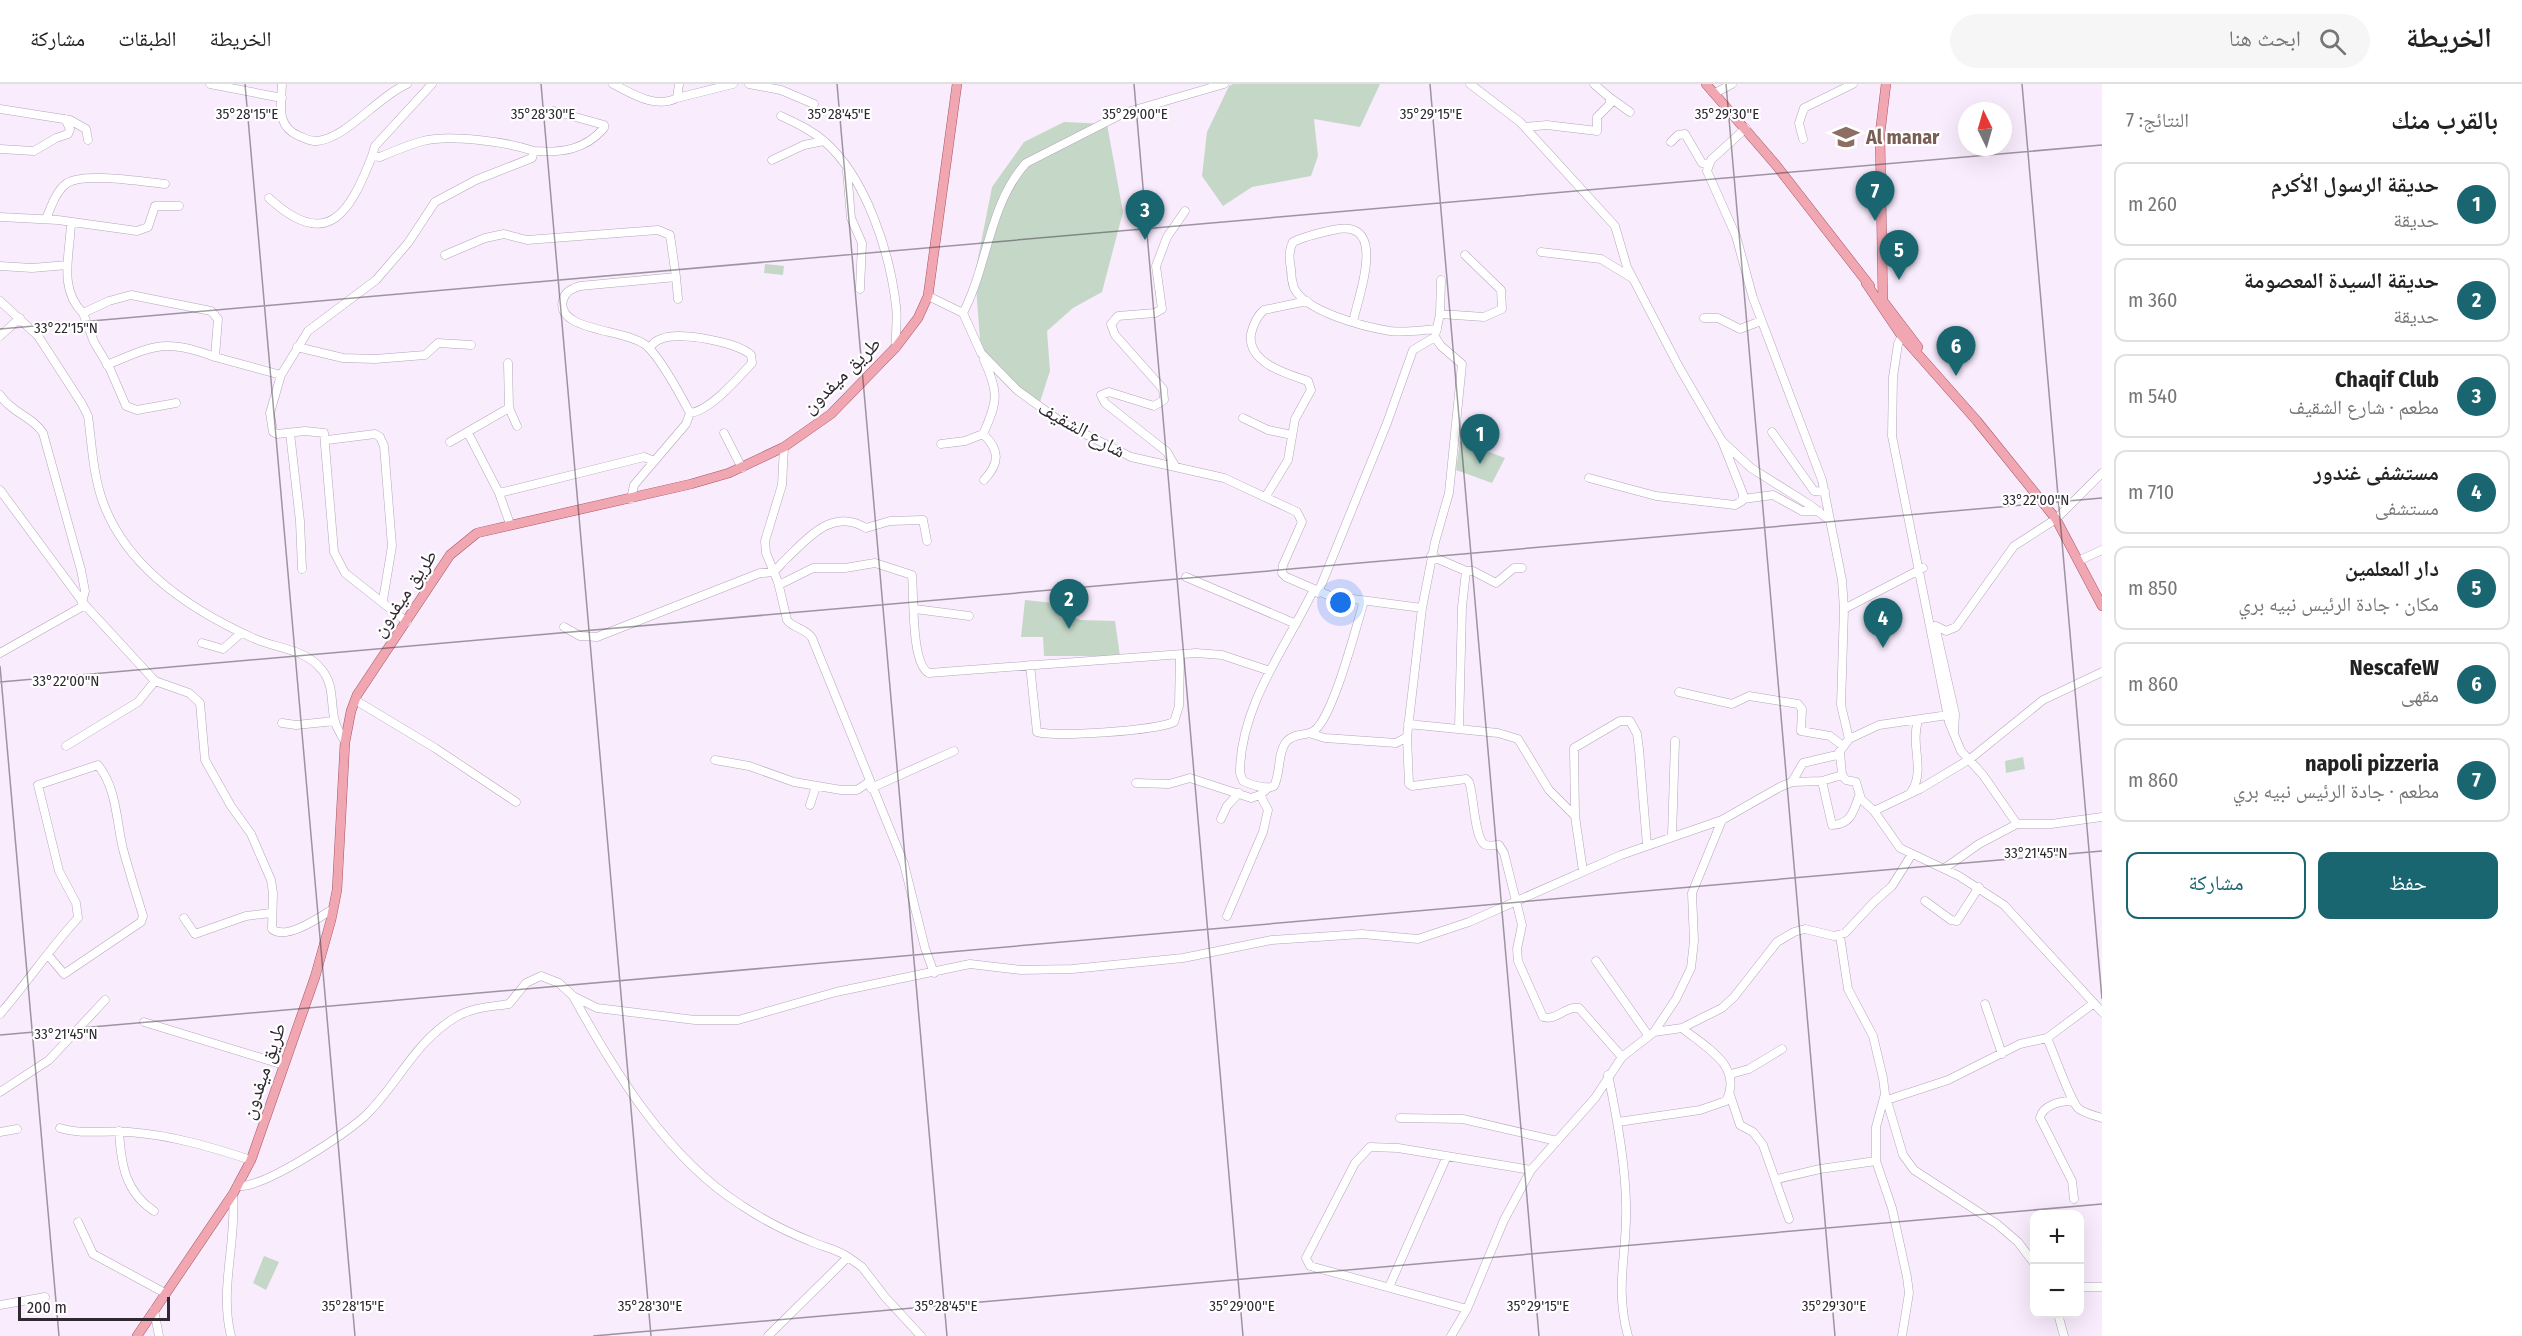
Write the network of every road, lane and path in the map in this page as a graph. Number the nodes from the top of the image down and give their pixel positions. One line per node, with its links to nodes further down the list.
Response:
1 (210, 84): 20 (street)
2 (282, 84): 20 (street)
3 (406, 84): 20 (street)
4 (432, 84): 36 (street)
5 (612, 84): 21 (street)
6 (678, 84): 21 (street)
7 (733, 84): 21 (street)
8 (749, 84): 22 (street)
9 (957, 84): 56 (main road, طريق ميفدون)
10 (1224, 84): 62 (street)
11 (1470, 84): 17 (street)
12 (1594, 84): 19 (street)
13 (1706, 84): 18 (main road)
14 (1732, 84): 18 (street)
15 (1853, 84): 30 (street)
16 (1886, 84): 60 (main road)
17 (1478, 87): 28 (street)
18 (1715, 93): 29 (main road)
19 (1609, 97): 25 (street); 28 (street)
20 (282, 98)
21 (677, 98)
22 (814, 104)
23 (0, 109): 27 (street)
24 (554, 111): 35 (street)
25 (1630, 112)
26 (781, 116): 32 (street)
27 (65, 119): 31 (street); 34 (street)
28 (1525, 127): 53 (street)
29 (1746, 128): 38 (street); 60 (main road)
30 (1803, 139)
31 (88, 140)
32 (824, 141): 37 (street); 39 (street)
33 (1671, 142): 38 (street)
34 (0, 149)
35 (534, 151): 36 (street); 72 (street)
36 (372, 156): 41 (street)
37 (772, 160)
38 (1708, 165): 66 (street)
39 (847, 170): 55 (street); 73 (street)
40 (165, 184): 45 (street)
41 (269, 198)
42 (179, 206): 46 (street)
43 (1185, 211): 98 (street, شارع الشقيف)
44 (0, 218): 45 (street)
45 (46, 219): 46 (street)
46 (71, 224): 51 (street)
47 (1541, 252): 53 (street)
48 (445, 255): 52 (street)
49 (1465, 255): 63 (street)
50 (0, 266): 51 (street)
51 (67, 266): 61 (street)
52 (675, 278): 57 (street); 74 (street)
53 (1633, 278): 93 (street)
54 (1441, 280): 63 (street)
55 (860, 289)
56 (928, 296): 62 (street); 73 (main road, طريق ميفدون)
57 (678, 299)
58 (0, 301): 64 (street)
59 (1307, 301): 67 (street); 67 (street); 91 (street)
60 (1884, 307): 68 (main road)
61 (83, 313): 76 (street); 78 (street)
62 (963, 313): 75 (street, شارع الشقيف)
63 (1440, 314): 69 (street)
64 (20, 318): 70 (street); 137 (street)
65 (1704, 318): 66 (street)
66 (1761, 321): 104 (street)
67 (1353, 322): 69 (street)
68 (1904, 332): 111 (main road); 117 (street)
69 (1436, 333): 115 (street); 124 (street)
70 (0, 336)
71 (471, 345): 72 (street)
72 (297, 347): 79 (street)
73 (896, 347): 96 (main road, طريق ميفدون)
74 (650, 348): 83 (street); 83 (street)
75 (981, 353): 90 (street); 98 (street, شارع الشقيف)
76 (215, 357): 78 (street); 79 (street)
77 (508, 363): 82 (street)
78 (107, 365): 81 (street)
79 (281, 375): 87 (street)
80 (0, 395): 127 (street)
81 (176, 404)
82 (509, 408): 85 (street); 88 (street)
83 (690, 413): 97 (street)
84 (1244, 418): 91 (street)
85 (517, 426)
86 (1772, 432): 104 (street)
87 (290, 433): 92 (street); 119 (street)
88 (468, 433): 94 (street); 105 (street)
89 (724, 433): 99 (street)
90 (983, 434): 95 (street); 102 (street)
91 (1292, 435): 106 (street)
92 (327, 440): 125 (street); 125 (street)
93 (1722, 441): 108 (street); 109 (street)
94 (450, 442)
95 (940, 444)
96 (784, 447): 99 (main road, طريق ميفدون); 121 (street)
97 (654, 461): 105 (street); 107 (street)
98 (1175, 466): 106 (street)
99 (742, 468): 107 (main road, طريق ميفدون)
100 (2102, 473): 111 (street)
101 (1589, 478): 108 (street)
102 (984, 480)
103 (0, 490): 127 (street)
104 (1825, 492): 110 (street)
105 (499, 493): 112 (street)
106 (1266, 496): 124 (street)
107 (632, 499): 112 (main road, طريق ميفدون)
108 (1743, 499): 109 (street)
109 (1819, 511): 110 (street)
110 (1828, 519): 131 (street)
111 (2056, 519): 116 (main road); 136 (street)
112 (510, 524): 133 (main road, طريق ميفدون)
113 (927, 541): 121 (street)
114 (2102, 550): 116 (street)
115 (1431, 556): 120 (street); 129 (street)
116 (2078, 561): 128 (main road)
117 (1921, 566): 131 (street); 136 (street)
118 (1522, 568): 120 (street)
119 (302, 569)
120 (1466, 571): 152 (street)
121 (773, 572): 123 (street); 135 (street)
122 (1186, 577): 134 (street)
123 (778, 582): 130 (street); 167 (street)
124 (1315, 592): 126 (street); 134 (street)
125 (383, 600): 133 (street)
126 (1364, 601): 129 (street); 153 (street)
127 (83, 604): 139 (street); 144 (street)
128 (2102, 606)
129 (1422, 608): 151 (street)
130 (915, 609): 132 (street); 141 (street)
131 (1844, 609): 155 (street)
132 (969, 616)
133 (407, 622): 146 (main road, طريق ميفدون)
134 (1296, 624): 142 (street)
135 (564, 627)
136 (1935, 632): 147 (street)
137 (241, 633): 138 (street); 148 (street)
138 (202, 644)
139 (0, 653)
140 (1179, 656): 141 (street); 141 (street); 142 (street)
141 (1030, 665)
142 (1270, 671): 169 (street)
143 (2102, 672): 161 (street)
144 (155, 681): 158 (street); 191 (street)
145 (1679, 692): 159 (street)
146 (355, 700): 157 (main road, طريق ميفدون); 174 (street)
147 (1949, 713): 149 (street); 161 (street)
148 (335, 721): 150 (street); 157 (street)
149 (1918, 721): 155 (street); 171 (street)
150 (282, 723)
151 (1408, 724): 152 (street); 154 (street)
152 (1459, 728): 177 (street)
153 (1312, 734): 154 (street); 169 (street)
154 (1407, 737): 189 (street)
155 (1849, 739): 159 (street)
156 (1675, 741): 182 (street)
157 (345, 742): 190 (main road, طريق ميفدون)
158 (66, 746)
159 (1841, 749): 163 (street); 165 (street)
160 (954, 751): 167 (street)
161 (1970, 759): 171 (street); 181 (street)
162 (715, 760): 168 (street)
163 (1842, 775): 164 (street); 173 (street)
164 (1822, 781): 165 (street); 173 (street)
165 (1792, 782): 180 (street)
166 (1136, 783): 170 (street)
167 (870, 785): 168 (street); 197 (street)
168 (816, 786): 175 (street)
169 (1268, 788): 172 (street)
170 (1239, 793): 172 (street); 179 (street)
171 (1910, 794): 176 (street)
172 (1260, 795): 192 (street)
173 (1859, 796): 176 (street)
174 (516, 802)
175 (810, 805)
176 (1874, 811): 184 (street)
177 (1575, 816): 183 (street); 186 (street)
178 (2102, 817): 181 (street)
179 (1221, 819)
180 (1722, 820): 182 (street); 206 (street)
181 (2017, 824): 185 (street)
182 (1672, 836): 183 (street)
183 (1647, 845): 186 (street)
184 (1912, 855): 185 (street); 194 (street)
185 (1945, 868): 187 (street)
186 (1583, 871): 189 (street)
187 (1979, 887): 188 (street); 200 (street)
188 (1925, 901)
189 (1516, 903): 197 (street); 210 (street)
190 (333, 909): 191 (street); 211 (main road, طريق ميفدون)
191 (271, 913): 193 (street)
192 (1227, 916)
193 (184, 918)
194 (1840, 936): 205 (street); 216 (street)
195 (48, 955): 195 (street); 203 (street)
196 (1596, 961): 206 (street)
197 (934, 973): 198 (street)
198 (573, 996): 231 (street); 236 (street)
199 (105, 1000): 214 (street)
200 (2094, 1003): 202 (street); 207 (street)
201 (1985, 1004): 209 (street)
202 (2102, 1012)
203 (0, 1014)
204 (144, 1022): 211 (street)
205 (1682, 1028): 206 (street); 212 (street)
206 (1651, 1034): 210 (street)
207 (2047, 1038): 209 (street); 217 (street)
208 (1782, 1049): 212 (street)
209 (2002, 1054): 216 (street)
210 (1622, 1057): 213 (street)
211 (284, 1065): 227 (main road, طريق ميفدون)
212 (1731, 1074): 215 (street)
213 (1608, 1075): 220 (street); 225 (street)
214 (0, 1092)
215 (1730, 1095): 220 (street); 230 (street)
216 (1886, 1097): 228 (street); 237 (street)
217 (2073, 1102): 219 (street); 232 (street)
218 (1400, 1118): 225 (street)
219 (2102, 1118)
220 (1618, 1122): 253 (street)
221 (60, 1128): 223 (street)
222 (17, 1129): 224 (street)
223 (119, 1131): 227 (street); 233 (street)
224 (0, 1132)
225 (1557, 1141): 229 (street)
226 (1447, 1156): 229 (street); 238 (street); 238 (street)
227 (251, 1160): 231 (main road, طريق ميفدون)
228 (1876, 1161): 230 (street); 254 (street)
229 (1531, 1170): 244 (street)
230 (1777, 1179): 234 (street)
231 (235, 1190): 241 (main road, طريق ميفدون); 249 (street)
232 (2074, 1199)
233 (154, 1211)
234 (1789, 1220)
235 (78, 1222): 241 (street)
236 (848, 1257): 250 (street); 251 (street)
237 (2030, 1258)
238 (1389, 1287): 244 (street)
239 (2084, 1287): 240 (street)
240 (2102, 1287)
241 (165, 1293): 245 (main road, طريق ميفدون)
242 (45, 1297): 243 (street)
243 (0, 1305)
244 (1467, 1309): 252 (street)
245 (154, 1310): 247 (main road, طريق ميفدون); 248 (street)
246 (2059, 1318): 255 (street)
247 (137, 1336)
248 (159, 1336)
249 (231, 1336)
250 (768, 1336)
251 (921, 1336)
252 (1451, 1336)
253 (1628, 1336)
254 (1902, 1336)
255 (2064, 1336)

